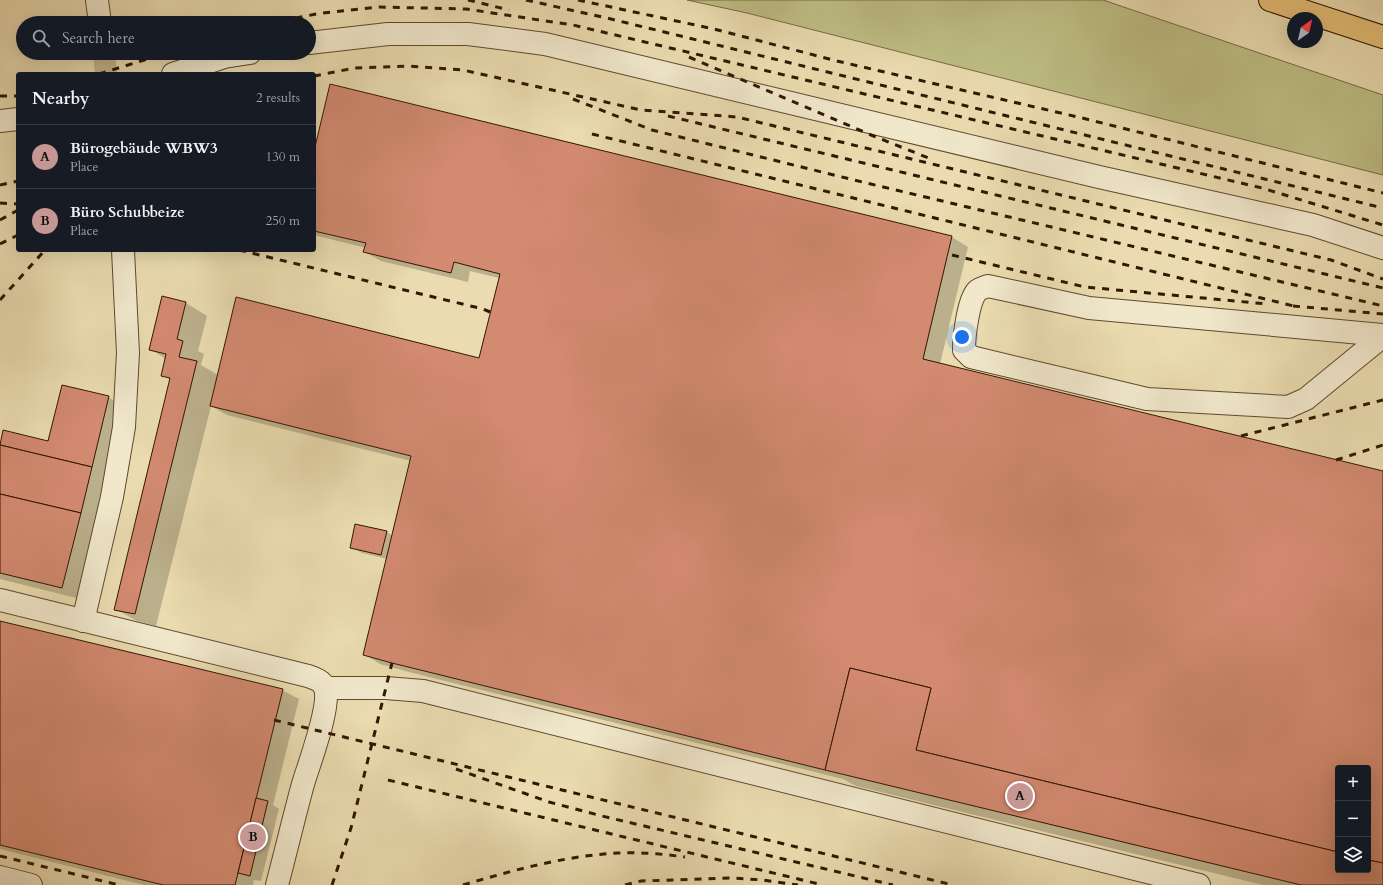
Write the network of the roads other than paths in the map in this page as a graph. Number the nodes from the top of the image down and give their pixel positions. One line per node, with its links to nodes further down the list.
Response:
1 (97, 0): 3 (lane)
2 (1270, 0): 4 (highway)
3 (99, 16)
4 (1383, 37)
5 (316, 42): 10 (lane)
6 (215, 60): 7 (lane)
7 (178, 72)
8 (16, 119): 9 (lane)
9 (0, 121)
10 (1383, 248)
11 (123, 252): 14 (lane)
12 (1383, 336): 12 (lane)
13 (0, 600): 14 (lane)
14 (83, 621): 15 (lane)
15 (325, 688): 18 (lane); 19 (lane)
16 (0, 877): 17 (lane)
17 (31, 885)
18 (278, 885)
19 (1199, 885)

